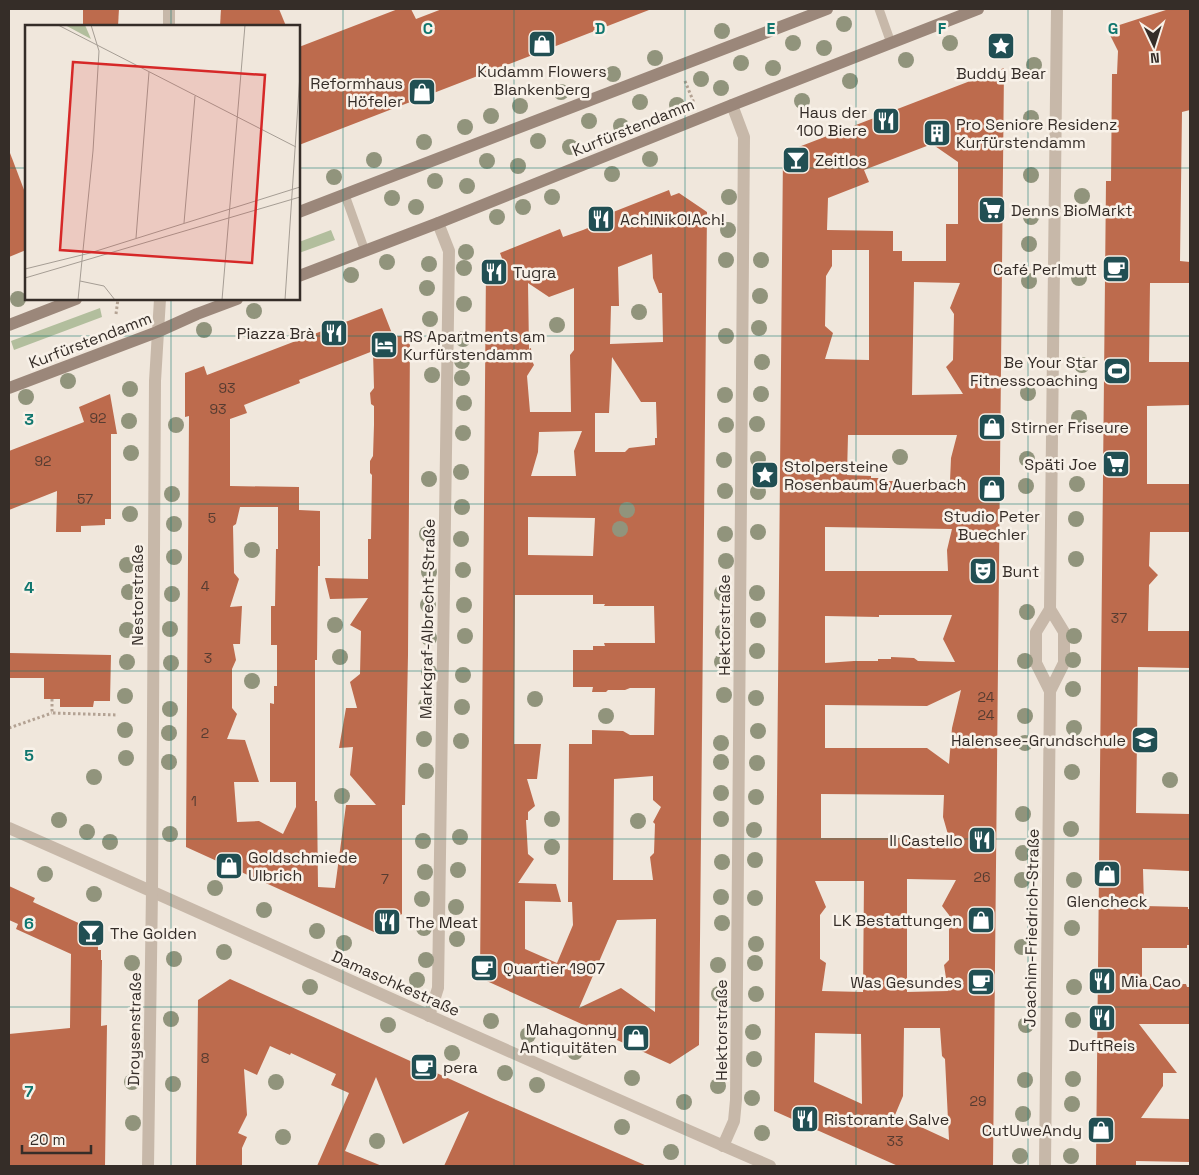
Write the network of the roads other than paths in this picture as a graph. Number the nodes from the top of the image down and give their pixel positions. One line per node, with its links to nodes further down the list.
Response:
1 (170, 9): 6 (street)
2 (827, 9): 9 (main road)
3 (879, 9): 7 (lane)
4 (978, 9): 7 (main road, Kurfürstendamm)
5 (1057, 9): 20 (street)
6 (169, 25)
7 (891, 43): 8 (main road, Kurfürstendamm)
8 (732, 105): 11 (main road, Kurfürstendamm); 25 (street, Hektorstraße)
9 (345, 194): 10 (main road); 12 (lane)
10 (300, 212)
11 (438, 223): 12 (main road, Kurfürstendamm); 24 (street, Markgraf-Albrecht-Straße)
12 (366, 251): 13 (main road, Kurfürstendamm)
13 (300, 276)
14 (73, 300): 17 (main road)
15 (160, 300): 18 (street, Nestorstraße)
16 (236, 300): 18 (main road, Kurfürstendamm)
17 (9, 324)
18 (157, 332): 19 (main road, Kurfürstendamm); 23 (street, Nestorstraße)
19 (9, 388)
20 (1050, 609): 21 (street, Joachim-Friedrich-Straße); 21 (street, Joachim-Friedrich-Straße)
21 (1050, 691): 28 (street, Joachim-Friedrich-Straße)
22 (9, 828): 23 (street, Damaschkestraße)
23 (152, 891): 24 (street, Damaschkestraße); 26 (street, Droysenstraße)
24 (429, 1016): 25 (street, Damaschkestraße)
25 (723, 1146): 27 (street, Damaschkestraße)
26 (148, 1166)
27 (770, 1166)
28 (1045, 1166)

